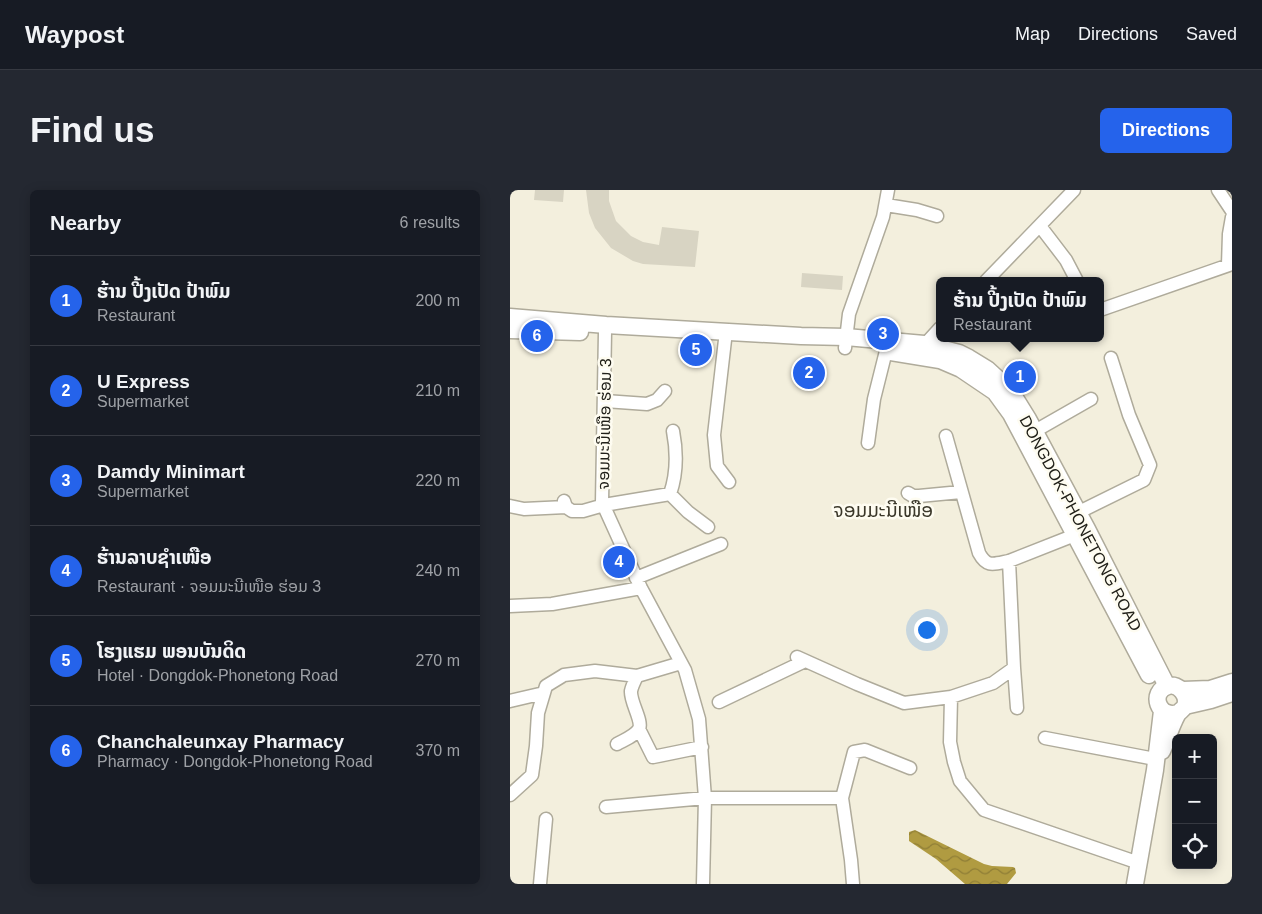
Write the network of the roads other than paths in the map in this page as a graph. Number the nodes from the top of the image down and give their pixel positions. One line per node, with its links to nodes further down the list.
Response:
1 (888, 190): 4 (street)
2 (1074, 190): 8 (street)
3 (1218, 190): 5 (street)
4 (886, 205): 6 (street); 18 (street)
5 (1232, 211)
6 (938, 216)
7 (1232, 217): 9 (street)
8 (1040, 226): 10 (street); 11 (street)
9 (1230, 264): 12 (street)
10 (990, 277)
11 (1075, 277)
12 (1104, 309)
13 (510, 317): 18 (main road, DONGDOK-PHONETONG ROAD)
14 (510, 330): 15 (main road, DONGDOK-PHONETONG ROAD)
15 (606, 332): 17 (main road, DONGDOK-PHONETONG ROAD); 24 (street, ຈອມມະນີເໜືອ ຮ່ອມ 3)
16 (936, 332): 19 (street)
17 (725, 340): 18 (main road, DONGDOK-PHONETONG ROAD); 29 (street)
18 (846, 342): 19 (main road, DONGDOK-PHONETONG ROAD); 20 (main road, DONGDOK-PHONETONG ROAD)
19 (920, 350): 20 (main road, DONGDOK-PHONETONG ROAD); 26 (main road, DONGDOK-PHONETONG ROAD); 35 (main road, DONGDOK-PHONETONG ROAD)
20 (886, 351): 28 (street)
21 (1111, 358): 35 (street)
22 (665, 390): 24 (street)
23 (1091, 399): 26 (street)
24 (605, 401): 33 (street, ຈອມມະນີເໜືອ ຮ່ອມ 3)
25 (673, 430): 32 (street)
26 (1035, 431): 35 (main road, DONGDOK-PHONETONG ROAD)
27 (946, 436): 30 (street)
28 (868, 443)
29 (729, 482)
30 (962, 492): 31 (street); 39 (street)
31 (908, 493)
32 (670, 494): 33 (street); 36 (street)
33 (604, 505): 34 (street); 40 (street, ຈອມມະນີເໜືອ ຮ່ອມ 3)
34 (510, 506)
35 (1072, 515): 37 (main road, DONGDOK-PHONETONG ROAD); 49 (main road, DONGDOK-PHONETONG ROAD)
36 (708, 527)
37 (1075, 535): 39 (street); 49 (main road, DONGDOK-PHONETONG ROAD)
38 (721, 544): 40 (street)
39 (1009, 561): 43 (street)
40 (638, 583): 41 (street); 42 (street, ຈອມມະນີເໜືອ ຮ່ອມ 3)
41 (510, 606)
42 (681, 662): 44 (street); 56 (street, ຈອມມະນີເໜືອ ຮ່ອມ 3)
43 (1014, 668): 48 (street); 52 (street)
44 (637, 676): 46 (street); 53 (street)
45 (1232, 682): 49 (main road)
46 (544, 693): 50 (street); 59 (street)
47 (1232, 693): 49 (main road)
48 (951, 697): 51 (street); 64 (street)
49 (1172, 700): 57 (main road)
50 (510, 701)
51 (719, 702)
52 (1017, 708)
53 (639, 729): 55 (street); 56 (street)
54 (1044, 738): 57 (street)
55 (617, 744)
56 (702, 747): 60 (street, ຈອມມະນີເໜືອ ຮ່ອມ 3)
57 (1155, 764): 64 (main road)
58 (910, 768): 61 (street)
59 (510, 795)
60 (705, 798): 61 (street); 62 (street); 66 (street, ຈອມມະນີເໜືອ ຮ່ອມ 3)
61 (842, 798): 67 (street)
62 (606, 807)
63 (546, 819): 65 (street)
64 (1139, 863): 68 (main road)
65 (540, 884)
66 (703, 884)
67 (853, 884)
68 (1135, 884)

